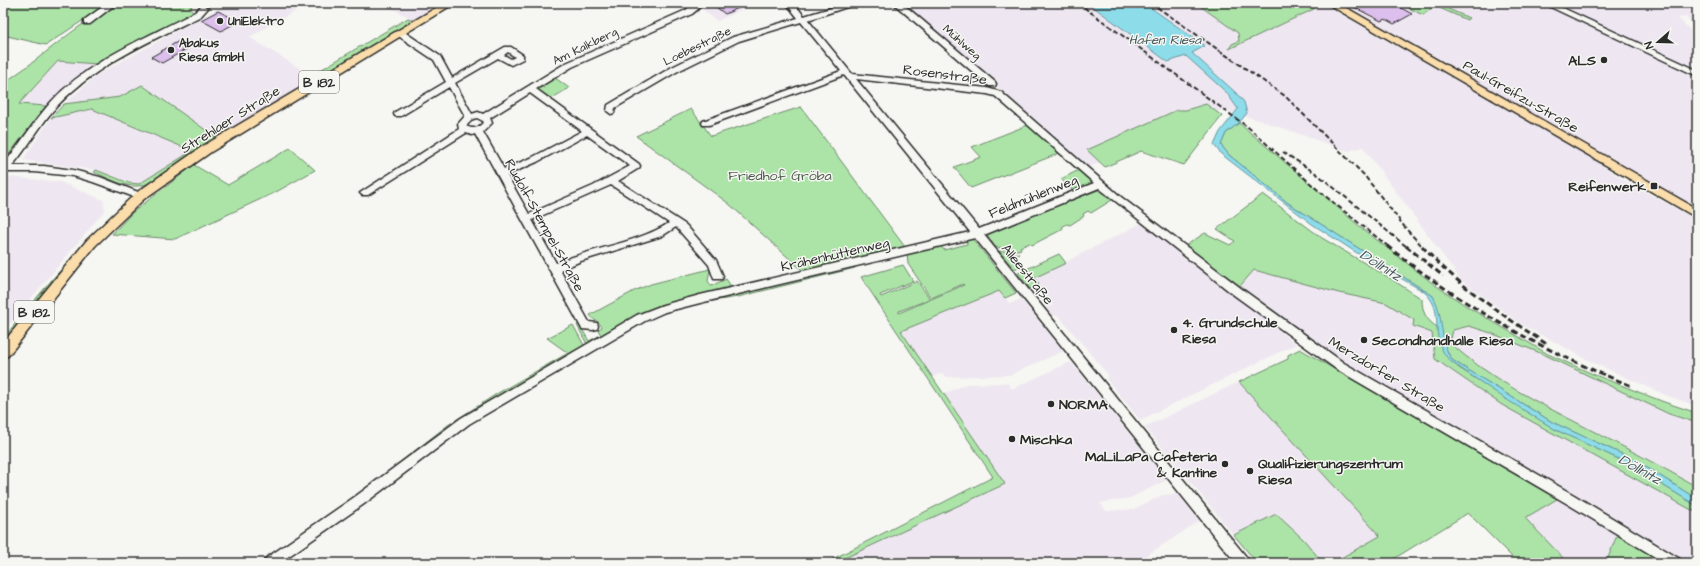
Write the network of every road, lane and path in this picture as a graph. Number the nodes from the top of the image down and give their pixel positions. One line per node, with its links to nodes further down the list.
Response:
1 (113, 3): 11 (street)
2 (450, 3): 12 (main road, Strehlaer Straße / B 182)
3 (697, 3): 18 (street, Am Kalkberg)
4 (790, 3): 10 (street, Alleestraße)
5 (855, 3): 10 (street)
6 (898, 3): 17 (street, Mühlweg)
7 (1332, 3): 33 (main road, Paul-Greifzu-Straße)
8 (1546, 3): 14 (street)
9 (204, 8): 27 (street)
10 (803, 18): 15 (street, Alleestraße); 19 (street, Loebestraße)
11 (88, 22)
12 (400, 33): 16 (street); 32 (main road, Strehlaer Straße / B 182)
13 (498, 55): 16 (street)
14 (1697, 73)
15 (848, 74): 23 (street); 30 (street, Rosenstraße); 36 (street, Alleestraße)
16 (451, 82): 20 (street); 21 (street)
17 (992, 84)
18 (530, 89): 22 (street, Am Kalkberg); 26 (street)
19 (611, 111)
20 (398, 114)
21 (470, 117): 22 (street); 24 (street)
22 (485, 117): 25 (street)
23 (706, 123)
24 (464, 130): 25 (street); 31 (street)
25 (478, 131): 28 (street, Rudolf-Stempel-Straße)
26 (588, 131): 28 (street); 29 (street)
27 (4, 170): 32 (street)
28 (501, 174): 34 (street, Rudolf-Stempel-Straße)
29 (612, 181): 34 (street); 35 (street)
30 (1100, 184): 36 (street, Feldmühlenweg); 43 (street, Merzdorfer Straße)
31 (365, 193)
32 (140, 196): 40 (main road, Strehlaer Straße / B 182)
33 (1697, 214)
34 (526, 219): 37 (street, Rudolf-Stempel-Straße)
35 (676, 223): 37 (street); 38 (street)
36 (976, 234): 41 (street, Krähenhüttenweg); 42 (street, Alleestraße)
37 (554, 268): 39 (street, Rudolf-Stempel-Straße)
38 (718, 276)
39 (592, 326)
40 (3, 352)
41 (269, 563)
42 (1244, 563)
43 (1676, 563)

